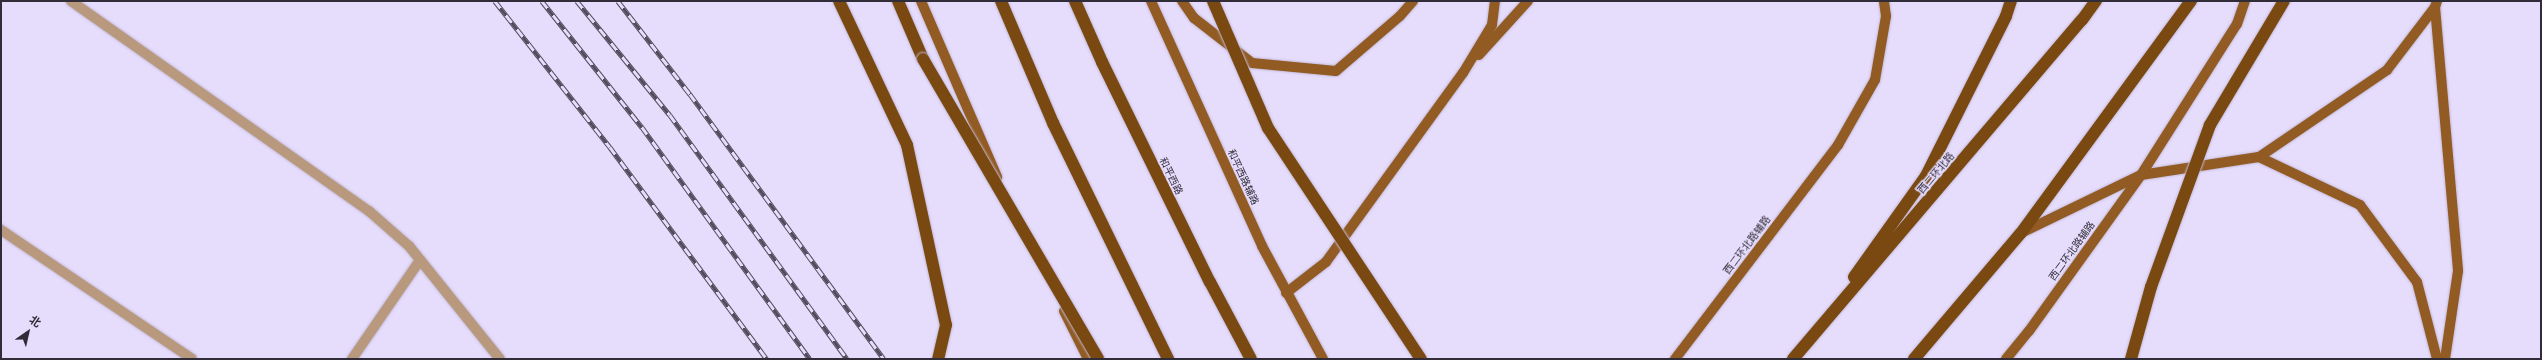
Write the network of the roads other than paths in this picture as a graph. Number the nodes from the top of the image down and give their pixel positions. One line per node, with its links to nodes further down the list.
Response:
1 (71, 1): 25 (lane)
2 (839, 1): 31 (highway)
3 (898, 1): 33 (highway, bridge)
4 (921, 1): 32 (main road)
5 (1001, 1): 34 (highway)
6 (1075, 1): 35 (highway, 和平西路)
7 (1150, 1): 26 (main road, 和平西路辅路)
8 (1182, 1): 10 (main road)
9 (1213, 1): 37 (highway, bridge)
10 (1413, 1)
11 (1495, 1): 20 (main road)
12 (1528, 1): 20 (main road)
13 (1884, 1): 38 (main road, 西二环北路辅路)
14 (2011, 1): 27 (highway)
15 (2096, 1): 27 (highway, 西二环北路)
16 (2191, 1): 24 (highway)
17 (2245, 1): 22 (main road, 西二环北路辅路)
18 (2284, 1): 42 (highway, bridge)
19 (2436, 4): 21 (main road); 44 (main road)
20 (1463, 73): 26 (main road)
21 (2258, 157): 22 (main road); 43 (main road)
22 (2141, 175): 24 (main road); 41 (main road, 西二环北路辅路)
23 (1, 230): 28 (lane)
24 (2021, 233): 40 (highway)
25 (420, 260): 29 (lane); 30 (lane)
26 (1286, 293): 36 (main road, 和平西路辅路)
27 (1806, 343): 39 (highway, 西二环北路)
28 (192, 359)
29 (352, 359)
30 (500, 359)
31 (938, 359)
32 (1088, 359)
33 (1098, 359)
34 (1168, 359)
35 (1251, 359)
36 (1323, 359)
37 (1421, 359)
38 (1675, 359)
39 (1793, 359)
40 (1914, 359)
41 (2006, 359)
42 (2131, 359)
43 (2437, 359)
44 (2445, 359)

